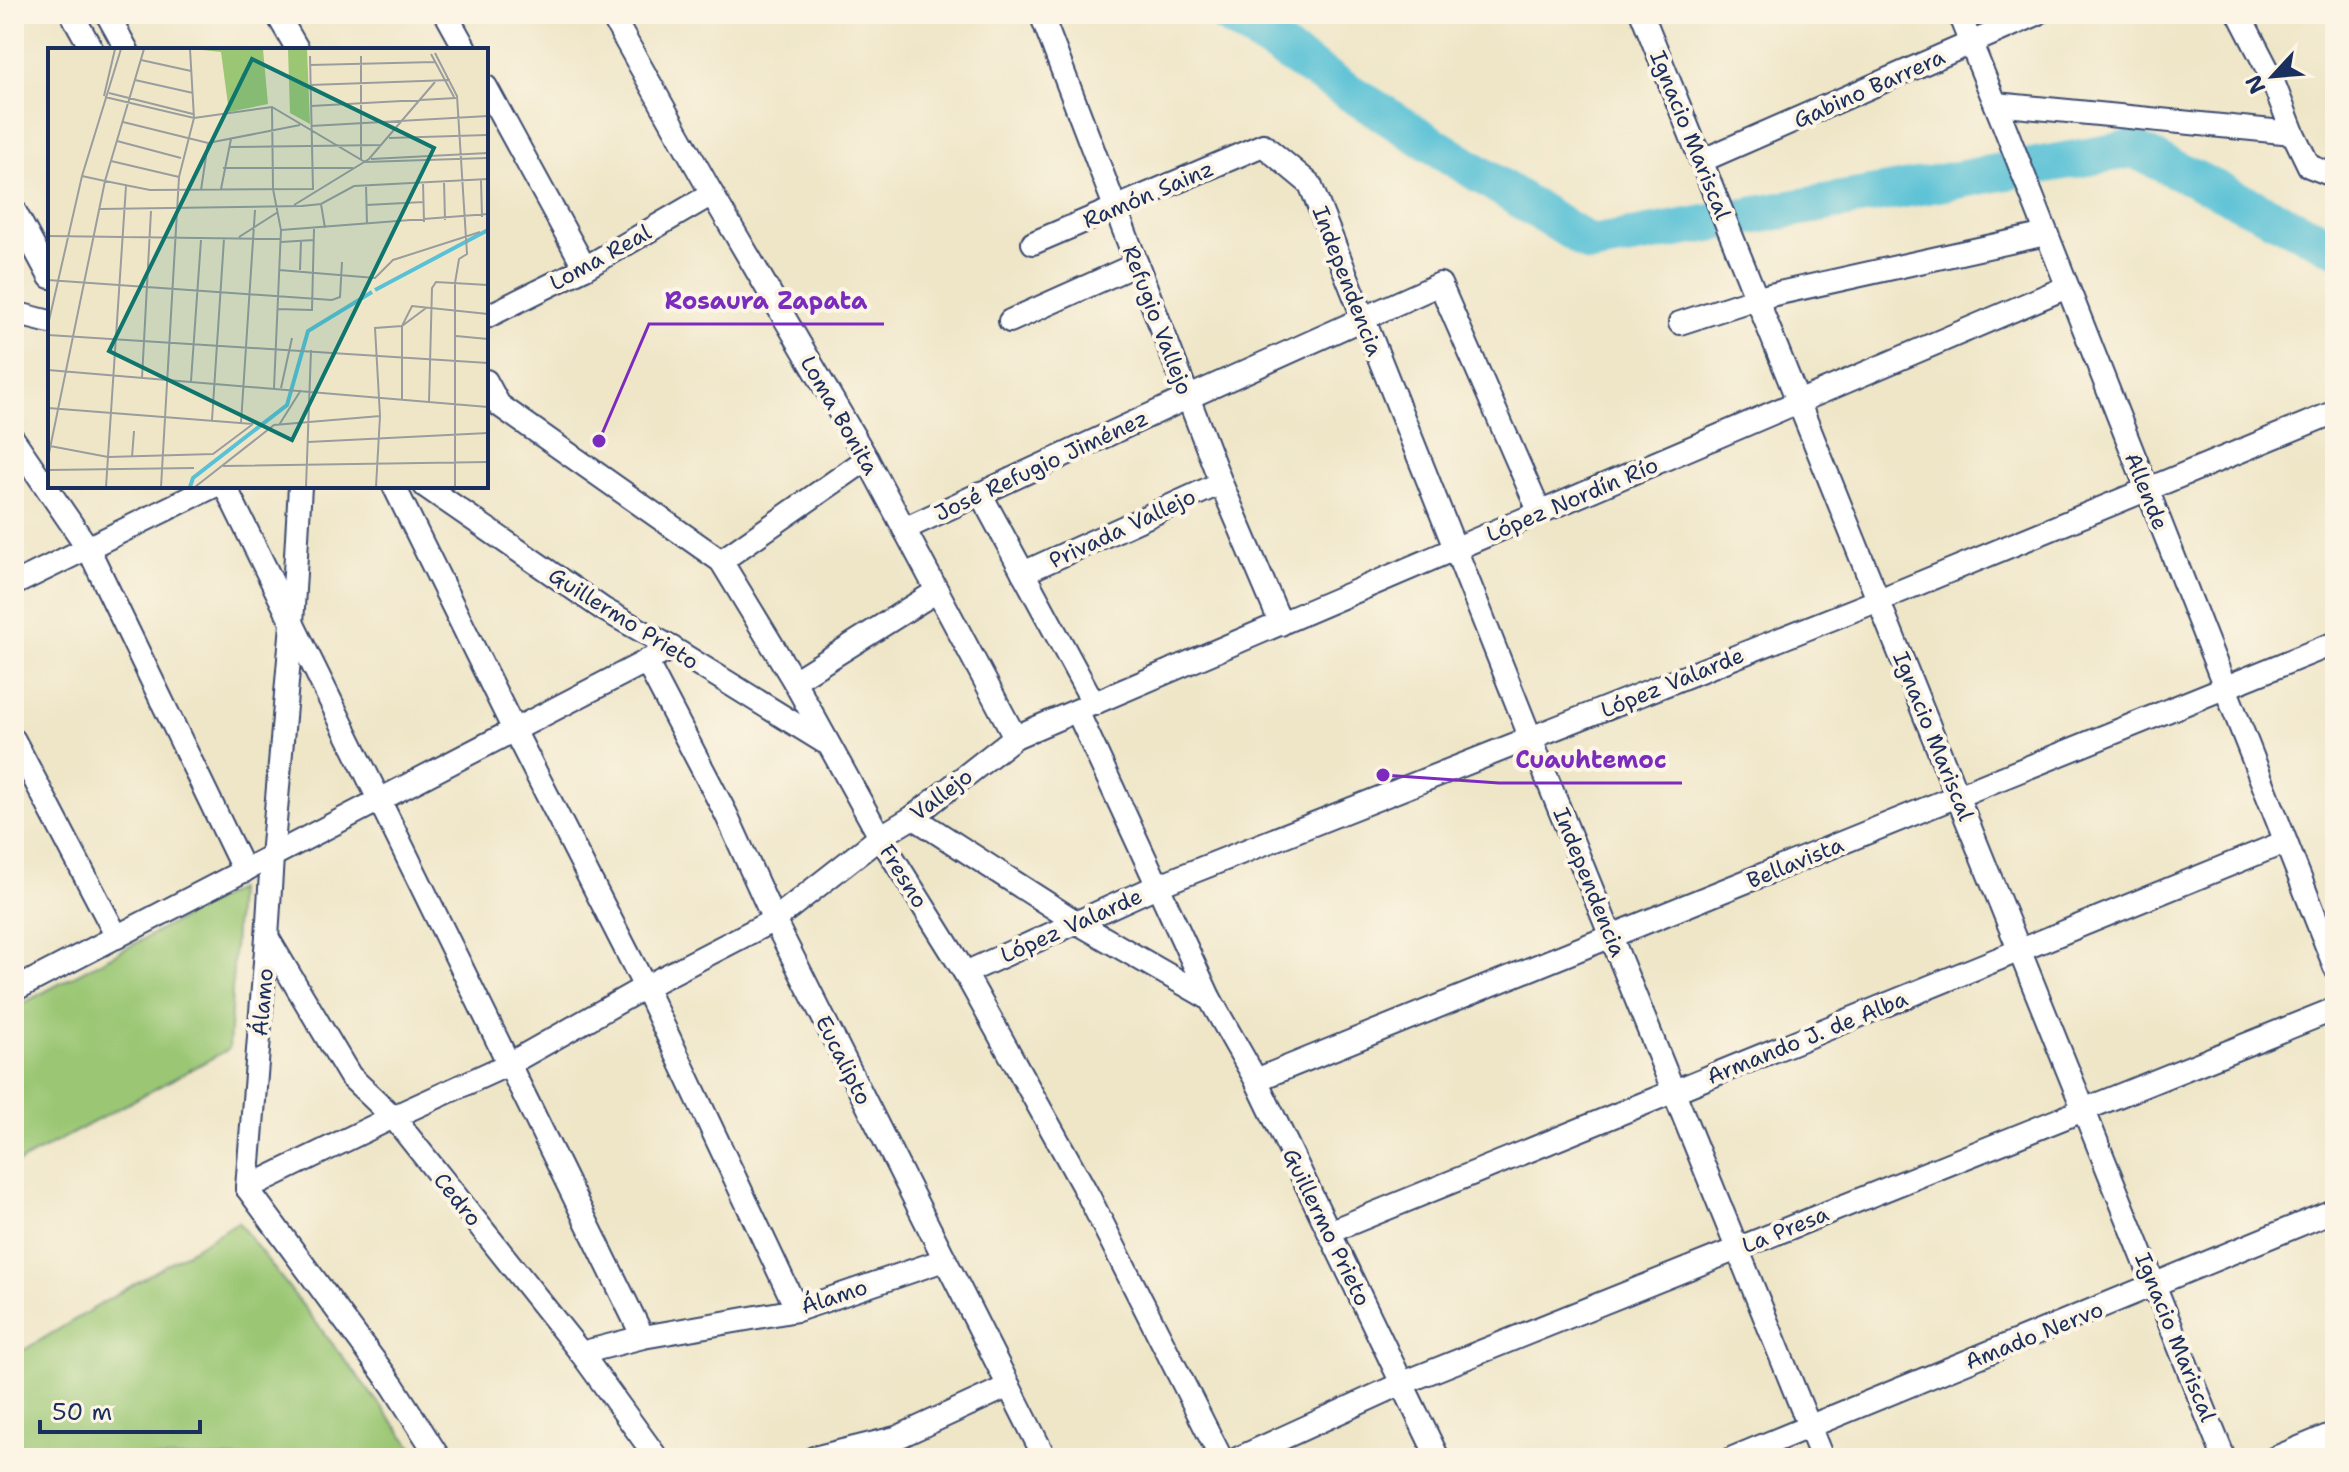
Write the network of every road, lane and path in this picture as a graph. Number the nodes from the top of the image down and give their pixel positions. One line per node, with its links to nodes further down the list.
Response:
1 (72, 14): 12 (street)
2 (107, 14): 13 (street)
3 (277, 14): 14 (street)
4 (446, 14): 15 (street)
5 (611, 14): 22 (street, Loma Bonita)
6 (1041, 14): 23 (street, Refugio Vallejo)
7 (1642, 14): 20 (street, Ignacio Mariscal)
8 (1959, 14): 11 (street, Allende)
9 (2037, 14): 11 (street, Gabino Barrera)
10 (2239, 14): 18 (street)
11 (1970, 44): 17 (street, Allende); 20 (street, Gabino Barrera)
12 (91, 48)
13 (126, 48)
14 (297, 48)
15 (465, 48)
16 (488, 91): 28 (street)
17 (1999, 112): 18 (street); 25 (street, Allende)
18 (2293, 133): 21 (street)
19 (1263, 145): 23 (street, Ramón Sainz); 34 (street, Independencia)
20 (1704, 170): 31 (street, Ignacio Mariscal)
21 (2335, 176)
22 (712, 194): 28 (street, Loma Real); 43 (street, Loma Bonita)
23 (1115, 209): 26 (street, Ramón Sainz); 27 (street, Refugio Vallejo)
24 (14, 210): 29 (street)
25 (2043, 226): 30 (street, Allende); 31 (street)
26 (1033, 243)
27 (1137, 264): 35 (street); 39 (street, Refugio Vallejo)
28 (585, 268): 33 (street, Loma Real)
29 (48, 273)
30 (2067, 287): 40 (street, López Nordín Río); 50 (street, Allende)
31 (1754, 291): 37 (street); 40 (street, Ignacio Mariscal)
32 (14, 313): 36 (street)
33 (488, 316)
34 (1362, 319): 39 (street, José Refugio Jiménez); 52 (street, José Refugio Jiménez); 55 (street, Independencia)
35 (1010, 321)
36 (48, 322)
37 (1680, 323)
38 (488, 385): 56 (street, Fresno)
39 (1187, 398): 44 (street, Refugio Vallejo); 51 (street, José Refugio Jiménez)
40 (1799, 402): 52 (street, López Nordín Río); 60 (street, Ignacio Mariscal)
41 (2335, 412): 50 (street, López Valarde)
42 (14, 440): 54 (street)
43 (867, 459): 53 (street, Loma Bonita); 56 (street)
44 (1221, 483): 57 (street, Privada Vallejo); 62 (street, Refugio Vallejo)
45 (210, 488): 54 (street)
46 (226, 488): 61 (street)
47 (300, 488): 61 (street, Álamo)
48 (395, 488): 69 (street)
49 (428, 488): 64 (street, Guillermo Prieto)
50 (2147, 489): 60 (street, López Valarde); 67 (street, Allende)
51 (980, 493): 53 (street, José Refugio Jiménez); 57 (street, Guillermo Prieto)
52 (1540, 513): 55 (street, López Nordín Río)
53 (904, 529): 59 (street, Loma Bonita)
54 (88, 548): 58 (street); 80 (street)
55 (1456, 549): 62 (street, López Nordín Río); 71 (street, Independencia)
56 (721, 561): 66 (street, Fresno)
57 (1023, 573): 68 (street, Guillermo Prieto)
58 (14, 584)
59 (937, 591): 66 (street); 70 (street, Loma Bonita)
60 (1879, 600): 71 (street, López Valarde); 74 (street, Ignacio Mariscal)
61 (292, 624): 75 (street); 79 (street, Álamo)
62 (1281, 624): 68 (street, López Nordín Río)
63 (2335, 643): 67 (street, Bellavista)
64 (672, 648): 65 (street); 73 (street, Guillermo Prieto)
65 (646, 661): 69 (street); 82 (street, Eucalipto)
66 (794, 681): 73 (street, Fresno)
67 (2225, 688): 74 (street, Bellavista); 78 (street, Allende)
68 (1085, 708): 70 (street, Vallejo); 81 (street, Guillermo Prieto)
69 (514, 730): 75 (street); 90 (street)
70 (1015, 737): 76 (street, Vallejo)
71 (1531, 739): 81 (street, López Valarde); 84 (street, Independencia)
72 (14, 740): 85 (street)
73 (827, 743): 77 (street, Fresno)
74 (1959, 795): 84 (street, Bellavista); 87 (street, Ignacio Mariscal)
75 (380, 800): 79 (street); 94 (street)
76 (913, 817): 77 (street, Vallejo); 83 (street)
77 (880, 837): 82 (street, Vallejo); 89 (street, Fresno)
78 (2285, 842): 87 (street, Armando J. de Alba); 88 (street, Allende)
79 (272, 857): 80 (street); 86 (street, Álamo)
80 (244, 871): 85 (street)
81 (1157, 886): 83 (street, López Valarde); 92 (street, Guillermo Prieto)
82 (774, 920): 90 (street, Vallejo); 103 (street, Eucalipto)
83 (1076, 922): 89 (street, López Valarde); 92 (street)
84 (1612, 936): 95 (street, Bellavista); 96 (street, Independencia)
85 (117, 937): 91 (street)
86 (267, 937): 98 (street, Cedro); 99 (street, Álamo)
87 (2021, 950): 96 (street, Armando J. de Alba); 97 (street, Ignacio Mariscal)
88 (2335, 967)
89 (965, 973): 116 (street, Fresno)
90 (645, 987): 94 (street, Vallejo); 105 (street)
91 (14, 990)
92 (1210, 999): 95 (street, Guillermo Prieto)
93 (2335, 1009): 97 (street, La Presa)
94 (509, 1064): 98 (street, Vallejo); 106 (street)
95 (1256, 1080): 101 (street, Guillermo Prieto)
96 (1675, 1091): 101 (street, Armando J. de Alba); 102 (street, Independencia)
97 (2085, 1109): 102 (street, La Presa); 104 (street, Ignacio Mariscal)
98 (393, 1117): 99 (street, Vallejo); 107 (street, Cedro)
99 (247, 1188): 112 (street)
100 (2335, 1210): 104 (street, Amado Nervo)
101 (1329, 1232): 108 (street, Guillermo Prieto)
102 (1738, 1248): 108 (street, La Presa); 110 (street, Independencia)
103 (944, 1260): 105 (street, Álamo); 109 (street, Eucalipto)
104 (2155, 1285): 110 (street, Amado Nervo); 121 (street, Ignacio Mariscal)
105 (797, 1310): 106 (street, Álamo)
106 (643, 1337): 107 (street, Álamo)
107 (581, 1353): 113 (street, Cedro)
108 (1403, 1383): 117 (street, La Presa); 118 (street, Guillermo Prieto)
109 (1009, 1386): 114 (street); 115 (street, Eucalipto)
110 (1810, 1427): 119 (street, Amado Nervo); 120 (street, Independencia)
111 (2335, 1433): 122 (street)
112 (439, 1458)
113 (657, 1458)
114 (814, 1458)
115 (1045, 1458)
116 (1221, 1458)
117 (1239, 1458)
118 (1438, 1458)
119 (1733, 1458)
120 (1822, 1458)
121 (2224, 1458)
122 (2275, 1458)

